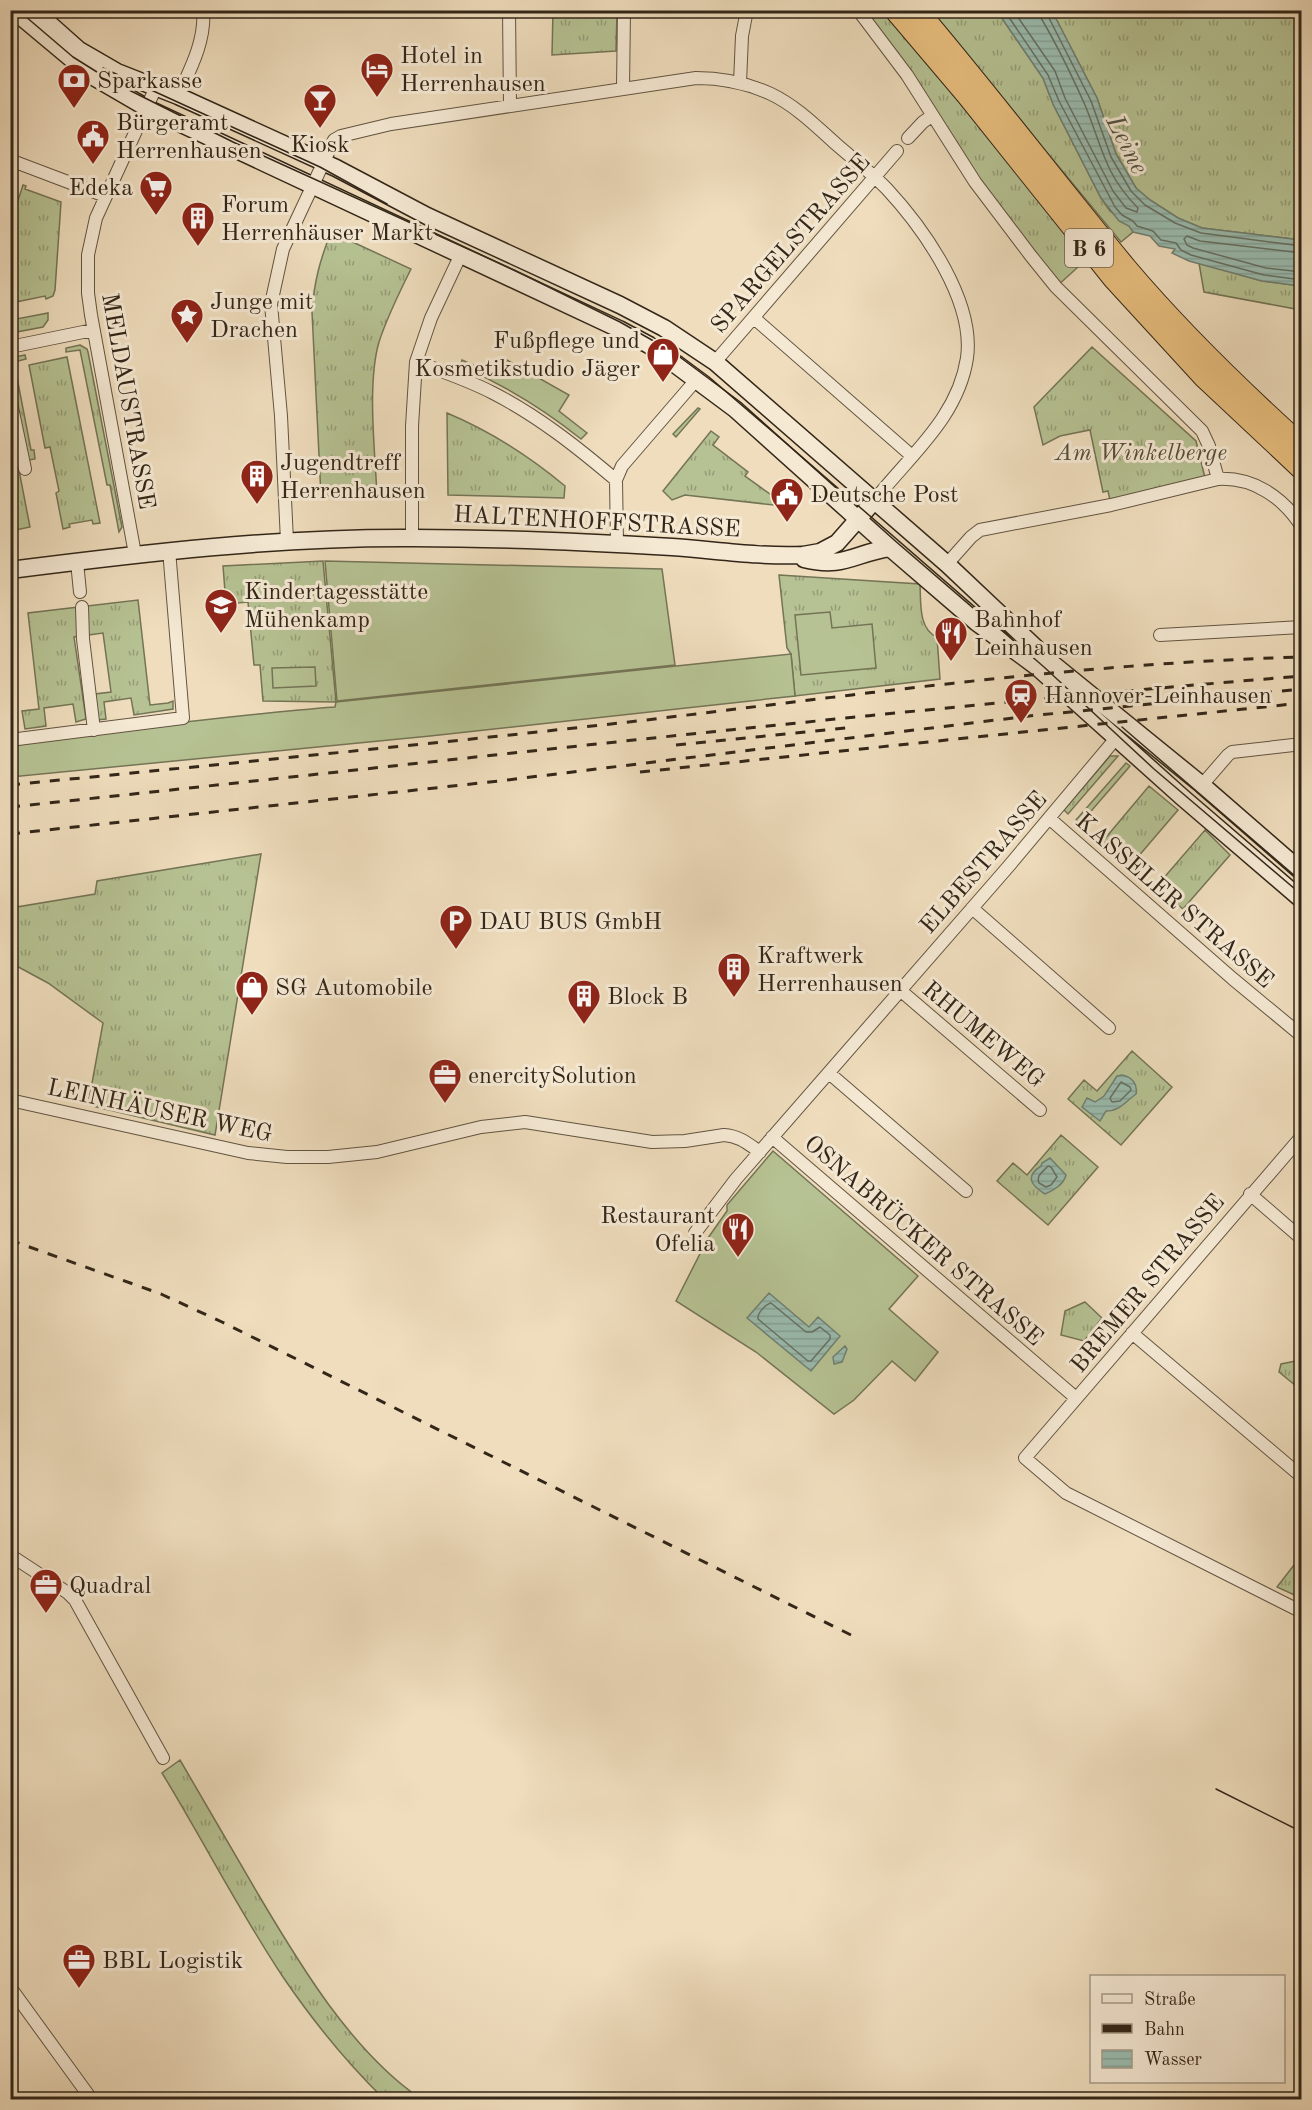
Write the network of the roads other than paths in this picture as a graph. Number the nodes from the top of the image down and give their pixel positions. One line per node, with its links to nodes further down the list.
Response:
1 (12, 10): 15 (street)
2 (34, 10): 11 (street)
3 (203, 10): 13 (street)
4 (509, 10): 14 (street)
5 (624, 10): 12 (street)
6 (747, 10): 10 (street)
7 (858, 10): 16 (street)
8 (895, 10): 35 (highway, B 6)
9 (917, 10): 32 (highway, B 6)
10 (740, 83): 12 (street); 21 (street)
11 (156, 87): 13 (street); 15 (street, MELDAUSTRASSE)
12 (623, 88): 14 (street)
13 (178, 96): 20 (street)
14 (510, 105): 20 (street)
15 (147, 108): 22 (street); 23 (street, MELDAUSTRASSE)
16 (932, 116): 17 (street); 36 (street)
17 (908, 138)
18 (897, 151): 21 (street, SPARGELSTRASSE)
19 (10, 160): 23 (street)
20 (323, 162): 22 (street); 29 (street)
21 (874, 178): 25 (street, SPARGELSTRASSE); 33 (street)
22 (312, 185): 24 (street); 42 (street)
23 (105, 196): 26 (street, MELDAUSTRASSE)
24 (461, 254): 28 (street); 30 (street)
25 (754, 318): 29 (street, SPARGELSTRASSE); 33 (street)
26 (93, 330): 27 (street); 46 (street, MELDAUSTRASSE)
27 (10, 347)
28 (416, 362): 37 (street); 41 (street)
29 (715, 362): 38 (street)
30 (696, 380): 37 (street); 39 (street)
31 (10, 398): 34 (street)
32 (1302, 446)
33 (912, 456): 38 (street)
34 (25, 469)
35 (1302, 469)
36 (1218, 479): 40 (street); 49 (street)
37 (616, 480): 43 (street)
38 (874, 501): 39 (street, HALTENHOFFSTRASSE); 49 (street)
39 (858, 519): 44 (street); 47 (street, HALTENHOFFSTRASSE)
40 (1302, 527)
41 (412, 537): 42 (street, HALTENHOFFSTRASSE); 43 (street, HALTENHOFFSTRASSE)
42 (287, 541): 45 (street, HALTENHOFFSTRASSE)
43 (617, 544): 47 (street, HALTENHOFFSTRASSE)
44 (890, 548): 47 (street); 56 (street)
45 (169, 550): 46 (street, HALTENHOFFSTRASSE); 55 (street)
46 (135, 554): 48 (street, HALTENHOFFSTRASSE)
47 (793, 556)
48 (77, 562): 50 (street, HALTENHOFFSTRASSE); 51 (street)
49 (947, 564): 59 (street)
50 (10, 570)
51 (80, 592)
52 (82, 607): 55 (street)
53 (1302, 627): 54 (street)
54 (1160, 635)
55 (94, 730): 57 (street)
56 (1117, 737): 60 (street, ELBESTRASSE); 62 (street)
57 (10, 740)
58 (1302, 744): 59 (street)
59 (1202, 785): 61 (street)
60 (1049, 818): 63 (street, ELBESTRASSE); 66 (street, KASSELER STRASSE)
61 (1302, 872)
62 (1302, 900)
63 (972, 908): 64 (street, ELBESTRASSE); 65 (street)
64 (900, 990): 67 (street, ELBESTRASSE); 69 (street, RHUMEWEG)
65 (1109, 1028)
66 (1302, 1036)
67 (829, 1073): 71 (street, ELBESTRASSE); 73 (street)
68 (10, 1100): 72 (street, LEINHÄUSER WEG)
69 (1040, 1110)
70 (1302, 1136): 74 (street, BREMER STRASSE)
71 (772, 1137): 72 (street, ELBESTRASSE); 78 (street, OSNABRÜCKER STRASSE)
72 (760, 1152): 75 (street, ELBESTRASSE)
73 (966, 1191)
74 (1250, 1194): 76 (street); 77 (street, BREMER STRASSE)
75 (695, 1233)
76 (1302, 1239)
77 (1132, 1333): 78 (street, BREMER STRASSE); 79 (street)
78 (1076, 1398): 81 (street, BREMER STRASSE)
79 (1302, 1478)
80 (10, 1555): 82 (street)
81 (1302, 1612)
82 (164, 1758)
83 (10, 1986): 84 (street)
84 (92, 2100)

